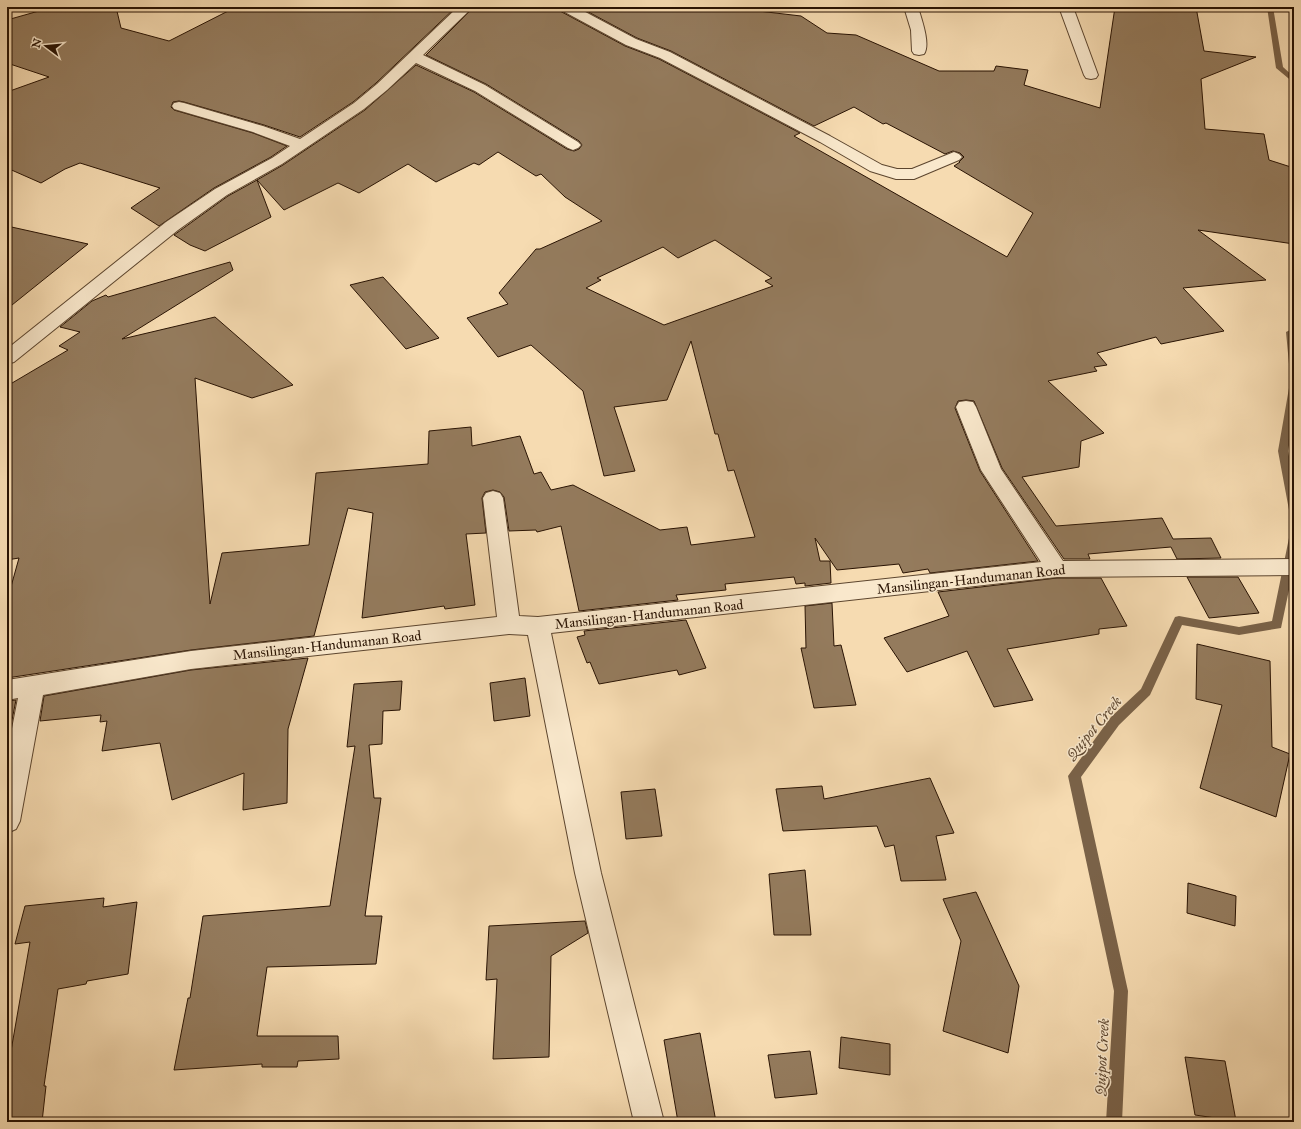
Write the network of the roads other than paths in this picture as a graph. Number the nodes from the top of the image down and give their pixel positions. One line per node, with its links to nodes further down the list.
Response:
1 (466, 7): 6 (street)
2 (566, 7): 11 (street)
3 (911, 7): 5 (street)
4 (1066, 7): 7 (street)
5 (919, 51)
6 (413, 56): 9 (street); 10 (street)
7 (1091, 76)
8 (179, 106): 9 (street)
9 (302, 145): 12 (street)
10 (573, 145)
11 (954, 157)
12 (7, 358)
13 (966, 407): 16 (street)
14 (493, 498): 17 (street)
15 (1294, 567): 16 (street, Mansilingan-Handumanan Road)
16 (1057, 569): 18 (street, Mansilingan-Handumanan Road)
17 (509, 625): 18 (street, Mansilingan-Handumanan Road); 19 (street, Mansilingan-Handumanan Road)
18 (538, 626): 22 (street)
19 (32, 687): 20 (street, Mansilingan-Handumanan Road); 21 (street)
20 (7, 690)
21 (7, 821)
22 (649, 1122)

